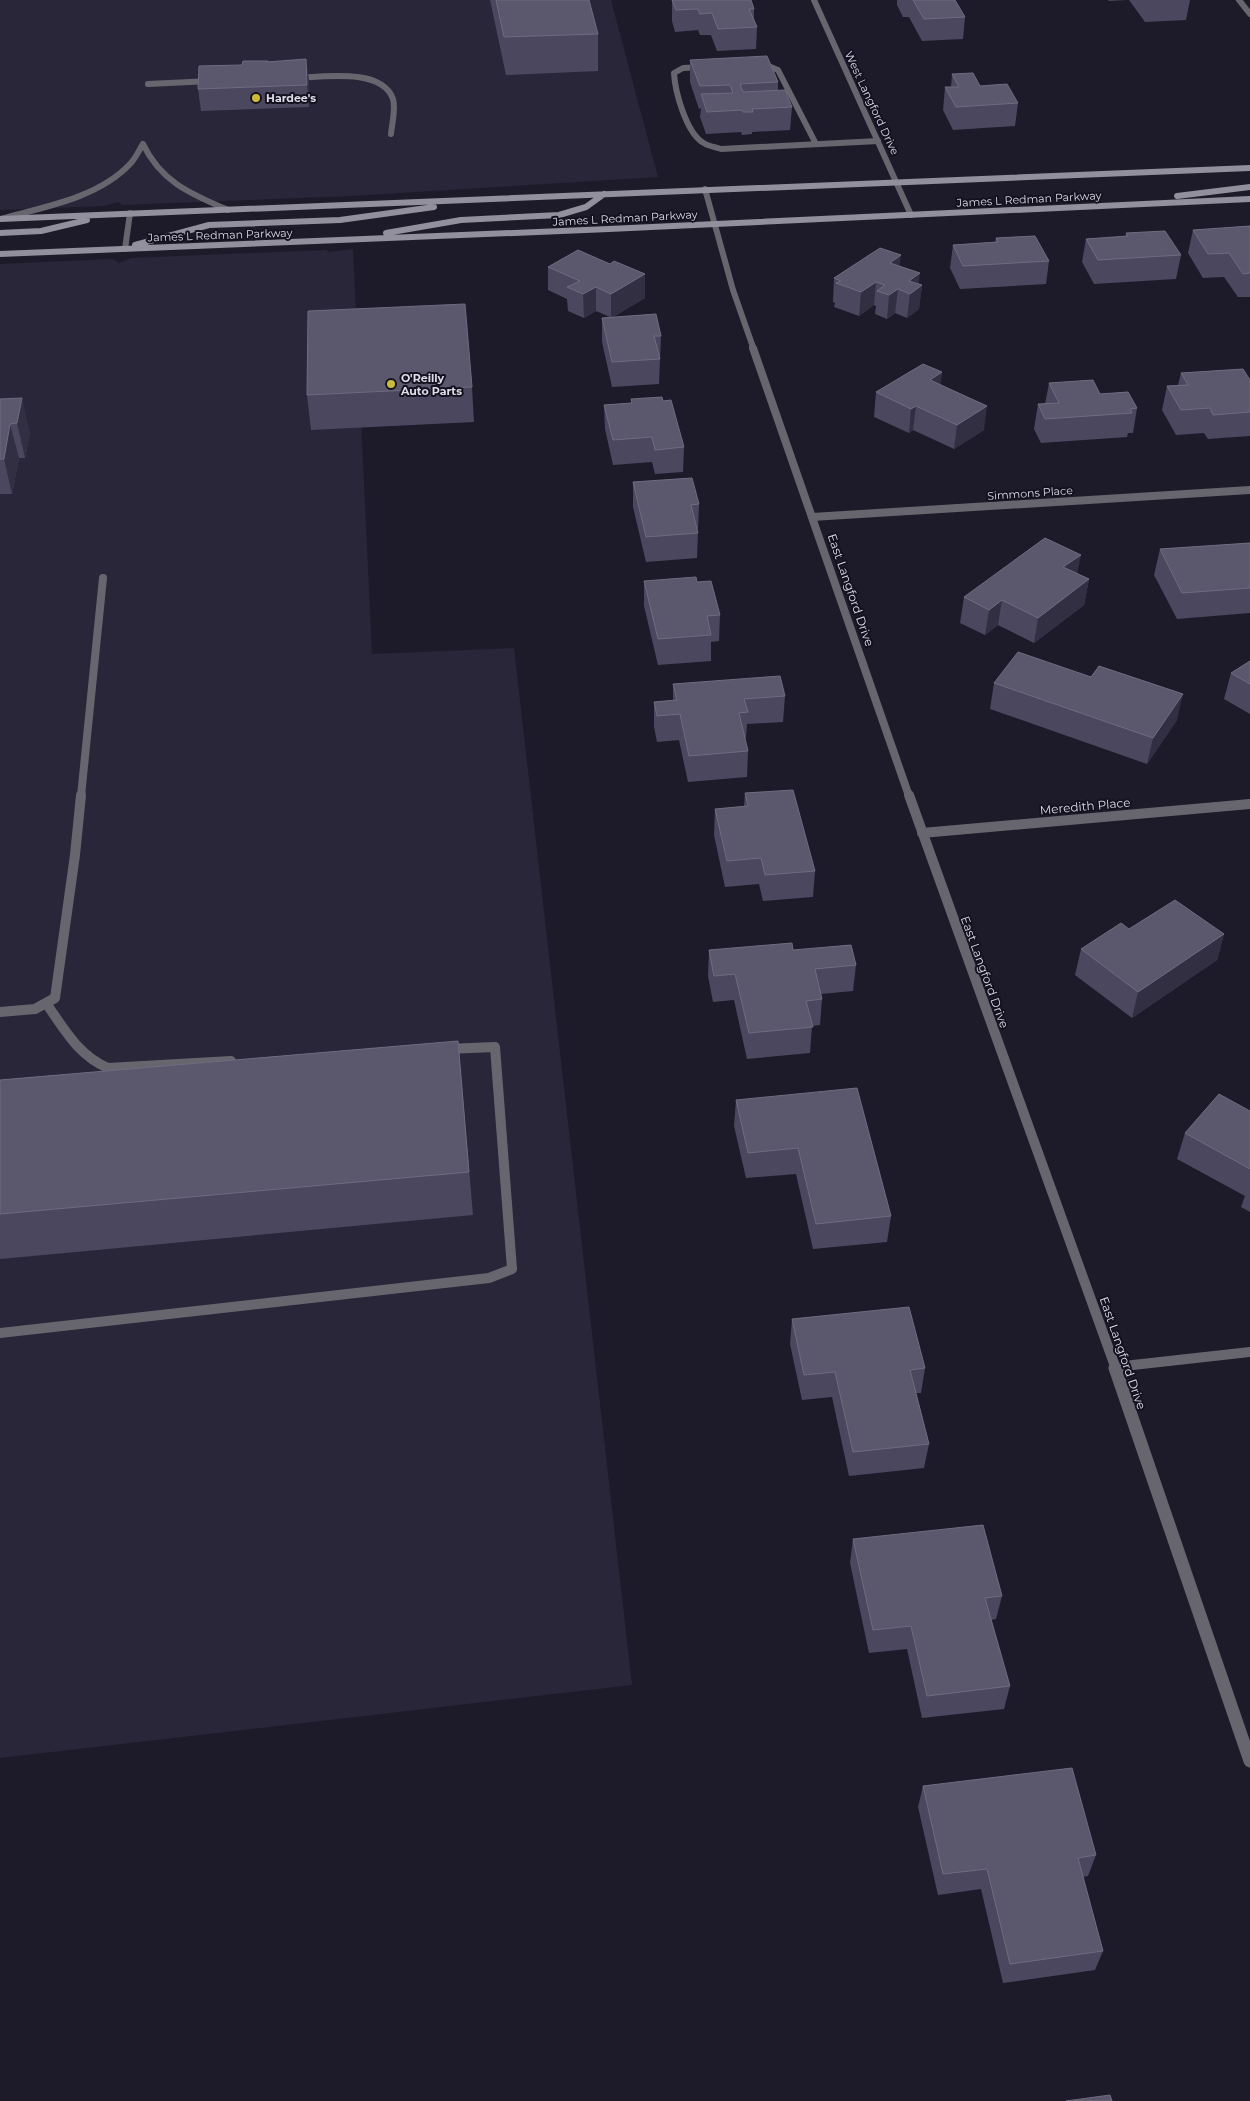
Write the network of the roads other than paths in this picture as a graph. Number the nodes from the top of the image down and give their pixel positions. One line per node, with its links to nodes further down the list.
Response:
1 (814, 0): 10 (street, West Langford Drive)
2 (1239, 0): 3 (street)
3 (1250, 14)
4 (752, 63): 11 (street)
5 (713, 66): 11 (street)
6 (290, 79): 9 (street)
7 (215, 81): 8 (street)
8 (148, 84)
9 (392, 134)
10 (878, 141): 11 (street); 13 (street, West Langford Drive)
11 (816, 144)
12 (1250, 168): 13 (main road, James L Redman Parkway)
13 (897, 181): 15 (main road, James L Redman Parkway); 23 (street, West Langford Drive)
14 (1250, 187): 19 (main road)
15 (705, 189): 16 (main road, James L Redman Parkway); 25 (street, East Langford Drive)
16 (604, 194): 17 (main road, James L Redman Parkway); 27 (main road)
17 (495, 198): 20 (main road, James L Redman Parkway); 28 (main road)
18 (1250, 199): 19 (main road, James L Redman Parkway)
19 (1120, 205): 23 (main road, James L Redman Parkway)
20 (228, 210): 22 (main road, James L Redman Parkway); 24 (street)
21 (108, 214): 22 (main road, James L Redman Parkway); 24 (main road, James L Redman Parkway); 26 (main road)
22 (130, 214): 28 (street)
23 (911, 215): 25 (main road, James L Redman Parkway)
24 (0, 219)
25 (716, 224): 27 (main road, James L Redman Parkway); 31 (street, East Langford Drive)
26 (0, 233)
27 (344, 240): 28 (main road, James L Redman Parkway)
28 (125, 249): 29 (main road, James L Redman Parkway)
29 (0, 254)
30 (1250, 490): 31 (street, Simmons Place)
31 (812, 517): 34 (street, East Langford Drive)
32 (103, 578): 35 (street)
33 (1250, 804): 34 (street, Meredith Place)
34 (922, 833): 41 (street, East Langford Drive)
35 (46, 1002): 36 (street); 38 (street)
36 (0, 1012)
37 (436, 1050): 39 (street)
38 (242, 1060)
39 (0, 1333)
40 (1250, 1352): 41 (street)
41 (1115, 1366): 42 (street, East Langford Drive)
42 (1250, 1761)

